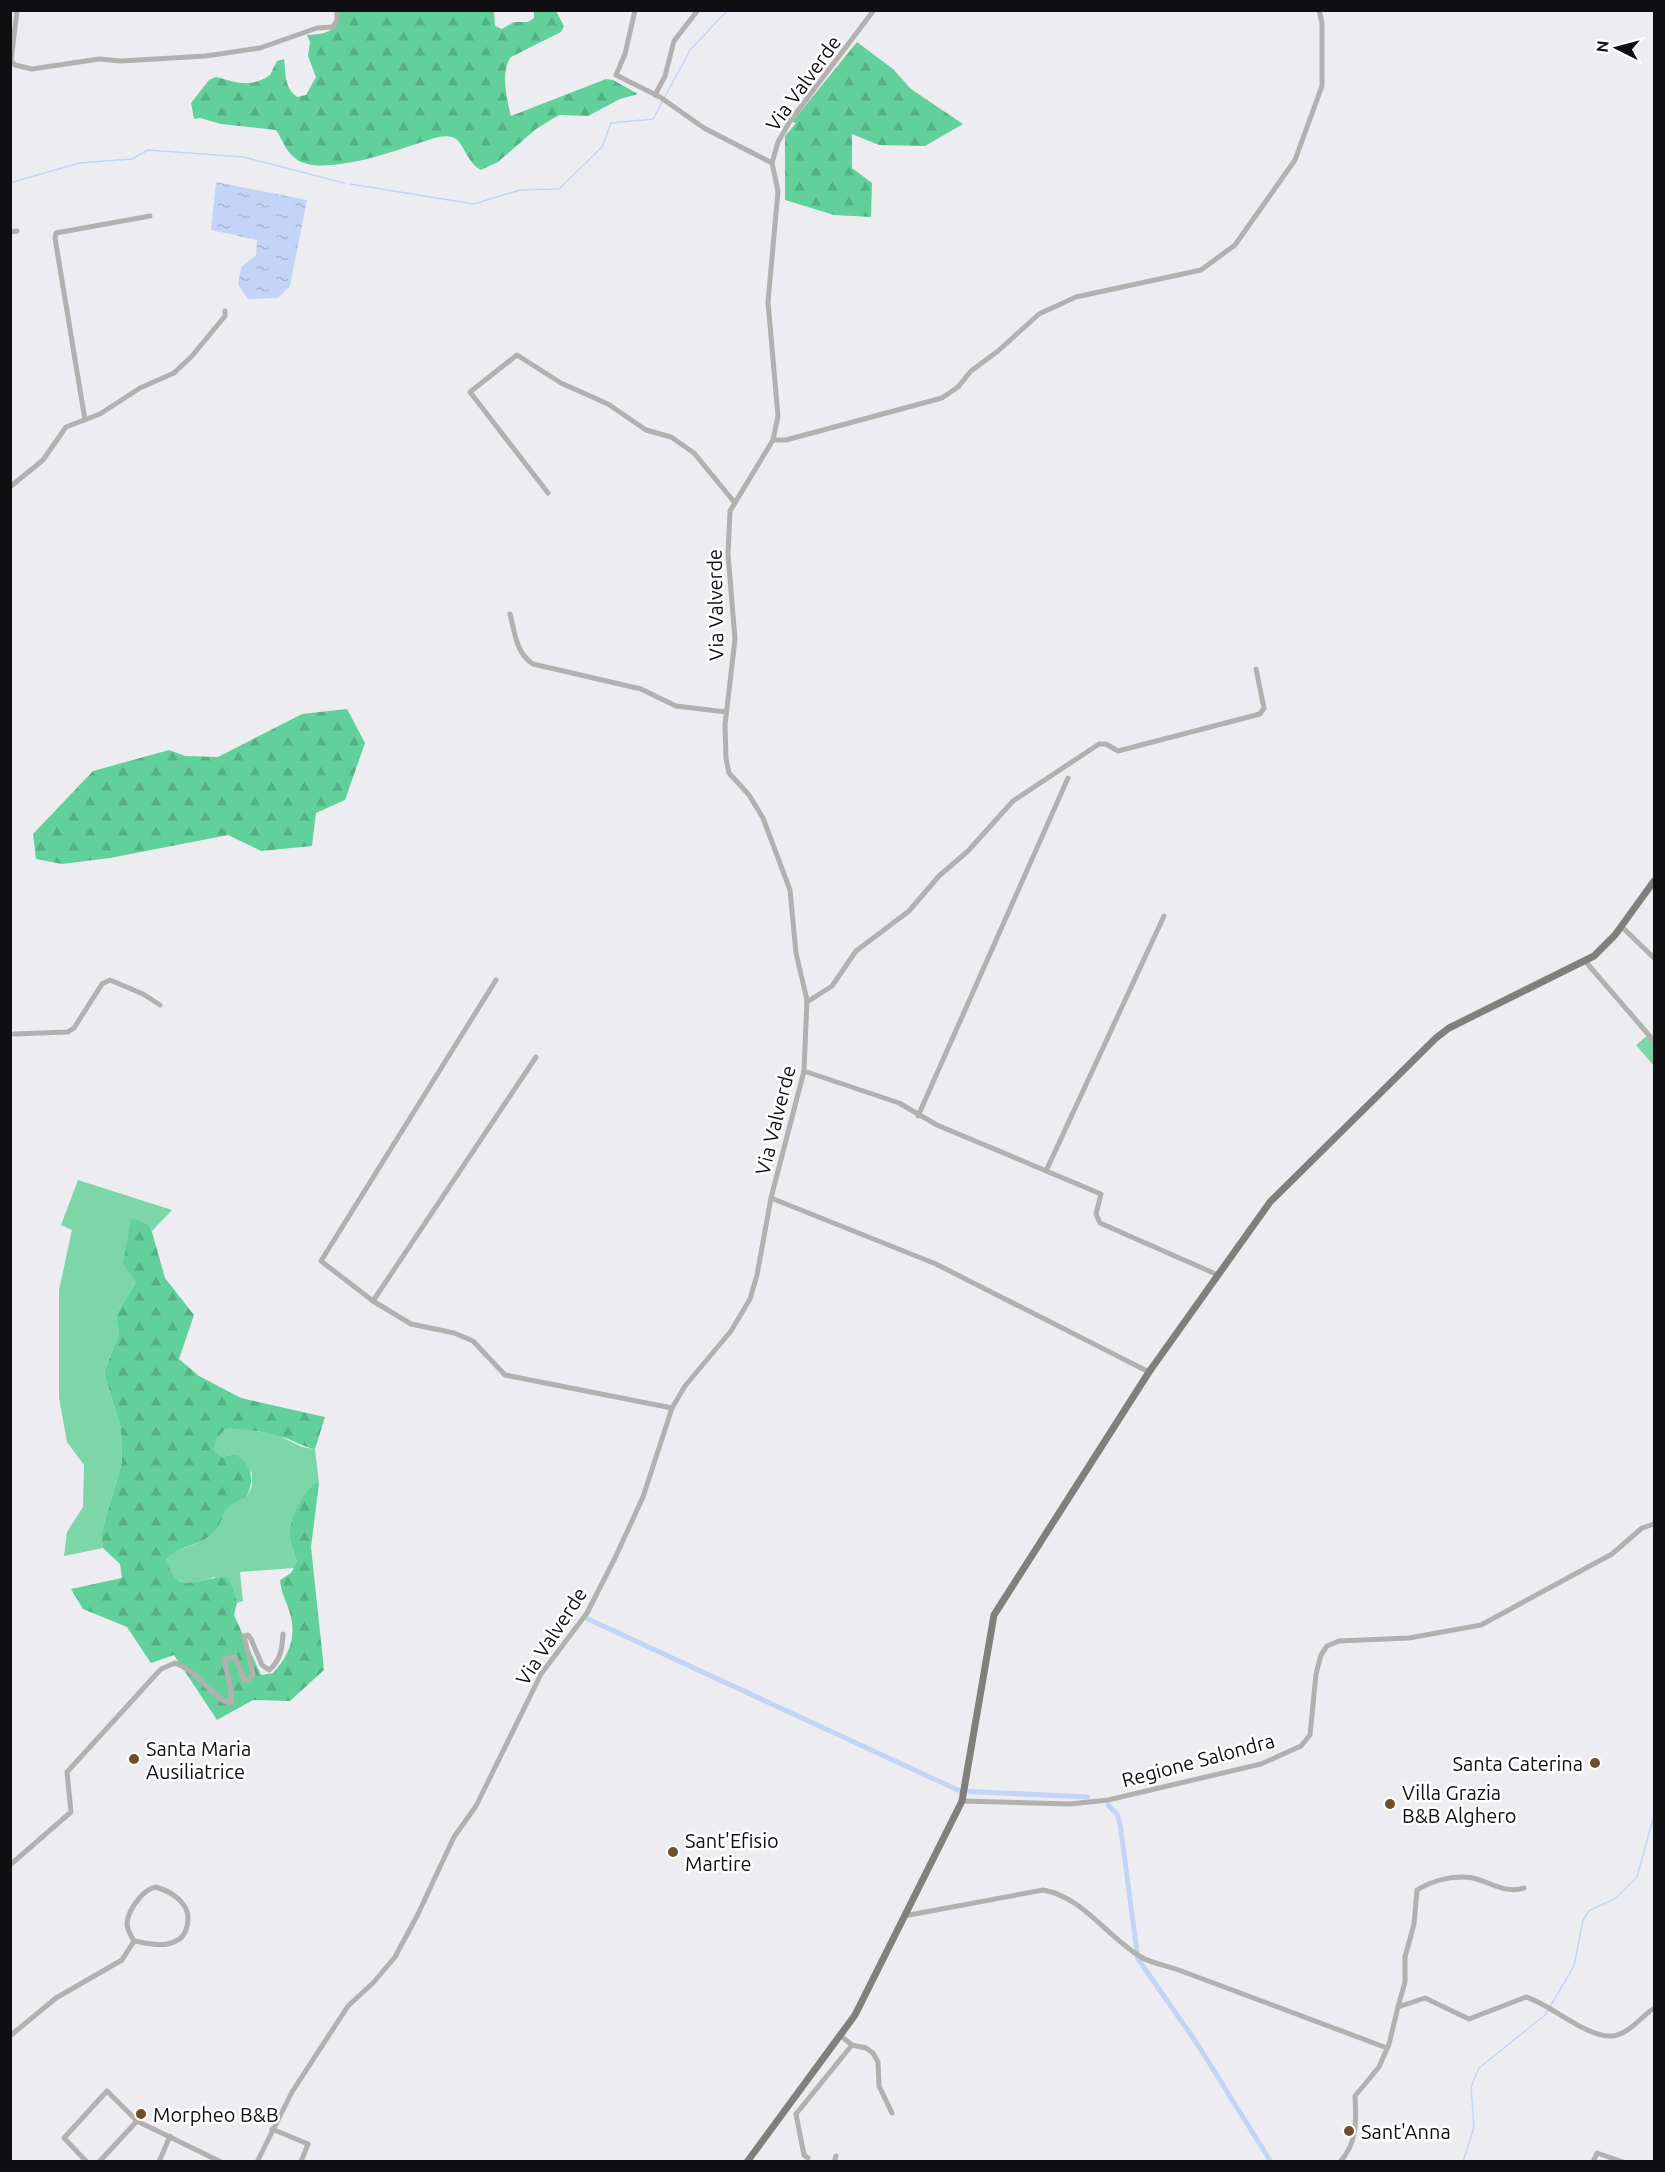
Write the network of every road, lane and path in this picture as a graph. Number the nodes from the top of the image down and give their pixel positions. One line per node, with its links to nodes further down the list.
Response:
1 (17, 10): 2 (street)
2 (337, 10)
3 (635, 10): 7 (street)
4 (698, 10): 7 (street)
5 (874, 10): 8 (street, Via Valverde)
6 (1319, 10): 14 (street)
7 (658, 96): 8 (street)
8 (772, 163): 14 (street, Via Valverde)
9 (150, 216): 13 (street)
10 (17, 231): 11 (street)
11 (10, 232)
12 (225, 311): 13 (street)
13 (86, 420): 15 (street)
14 (774, 440): 17 (street, Via Valverde)
15 (10, 487)
16 (548, 493): 17 (street)
17 (735, 503): 20 (street, Via Valverde)
18 (510, 614): 20 (street)
19 (1256, 669): 28 (street)
20 (726, 712): 28 (street, Via Valverde)
21 (1068, 778): 34 (street)
22 (1654, 881): 24 (main road)
23 (1164, 916): 35 (street)
24 (1621, 926): 25 (street); 26 (main road)
25 (1654, 957)
26 (1585, 960): 31 (street); 37 (main road)
27 (496, 980): 38 (street)
28 (807, 1002): 33 (street, Via Valverde)
29 (160, 1005): 30 (street)
30 (14, 1035)
31 (1654, 1041)
32 (536, 1057): 38 (street)
33 (804, 1071): 34 (street); 36 (street, Via Valverde)
34 (918, 1116): 35 (street)
35 (1046, 1171): 37 (street)
36 (771, 1198): 39 (street); 40 (street, Via Valverde)
37 (1218, 1275): 39 (main road)
38 (372, 1301): 40 (street)
39 (1149, 1372): 43 (main road)
40 (672, 1408): 58 (street, Via Valverde)
41 (1654, 1524): 43 (street, Regione Salondra)
42 (283, 1634): 44 (street)
43 (963, 1795): 46 (main road)
44 (10, 1865)
45 (1524, 1888): 48 (street)
46 (904, 1916): 51 (main road); 53 (street)
47 (134, 1941): 47 (street); 50 (street)
48 (1398, 2007): 49 (street); 53 (street)
49 (1654, 2008)
50 (10, 2036)
51 (841, 2036): 52 (street); 55 (main road)
52 (852, 2045): 54 (street); 56 (street)
53 (1388, 2048): 69 (street)
54 (892, 2113)
55 (783, 2114): 56 (street); 68 (main road)
56 (796, 2114): 60 (street)
57 (136, 2121): 59 (street); 62 (street); 63 (street)
58 (272, 2129): 66 (street, Via Valverde); 67 (street)
59 (170, 2136): 61 (street); 64 (street)
60 (808, 2158)
61 (209, 2159): 65 (street)
62 (87, 2162)
63 (99, 2162)
64 (159, 2162)
65 (221, 2162)
66 (257, 2162)
67 (301, 2162)
68 (747, 2162)
69 (1340, 2162)
70 (1593, 2162): 71 (street)
71 (1623, 2162)

